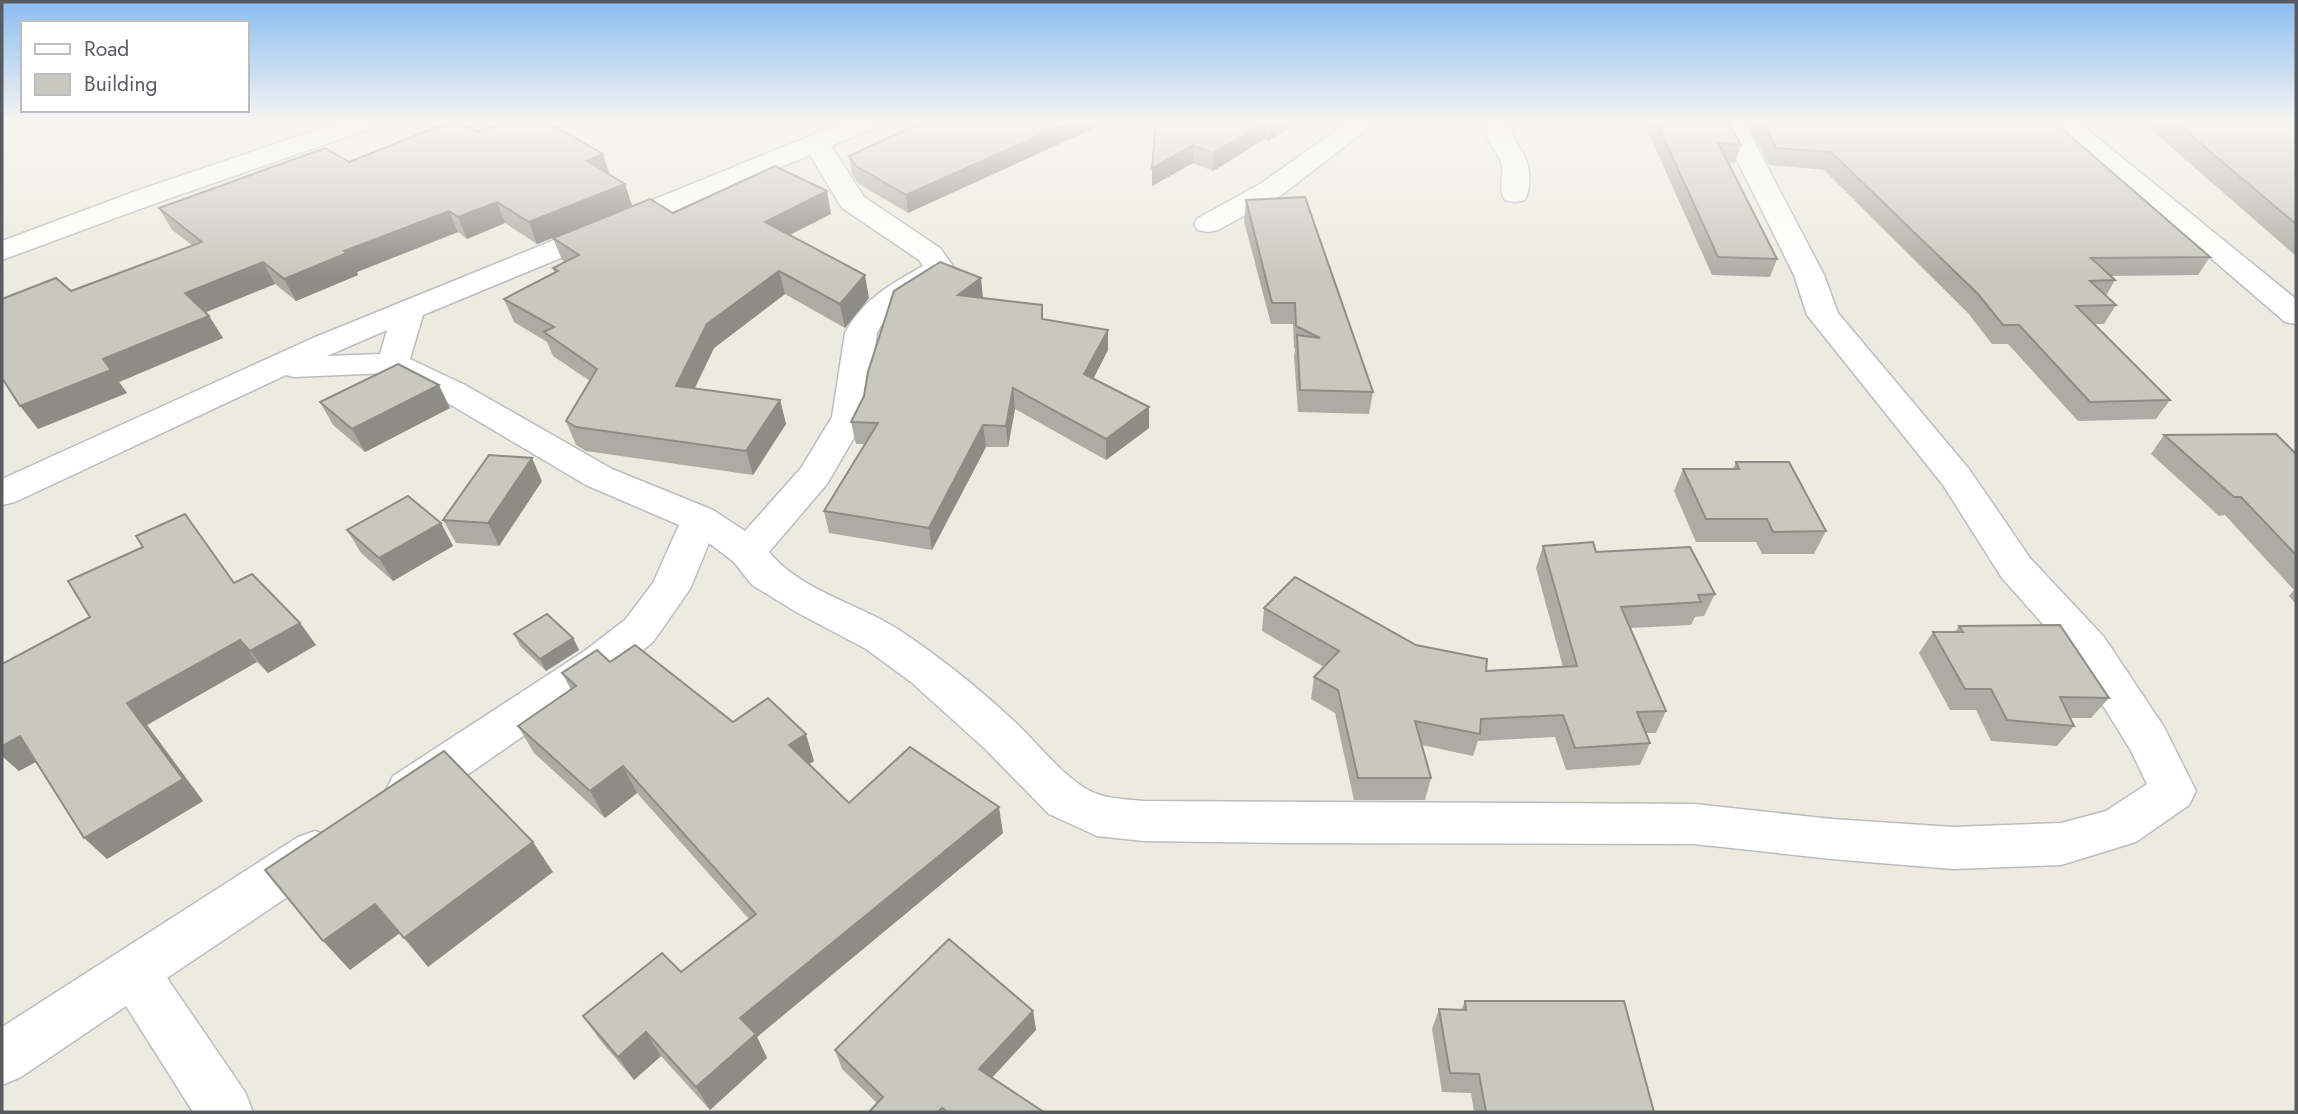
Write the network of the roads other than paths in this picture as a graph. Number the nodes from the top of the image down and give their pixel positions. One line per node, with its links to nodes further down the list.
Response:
1 (217, 173): 10 (street)
2 (745, 173): 11 (street)
3 (836, 173): 17 (street)
4 (1294, 173): 9 (street)
5 (1514, 173): 8 (street)
6 (1758, 173): 17 (street)
7 (2128, 173): 12 (street)
8 (1515, 194)
9 (1208, 224)
10 (2, 251)
11 (409, 310): 13 (street); 14 (street)
12 (2296, 315)
13 (393, 363): 14 (street); 16 (street)
14 (273, 368): 15 (street)
15 (2, 493)
16 (699, 519): 17 (street); 18 (street)
17 (748, 552)
18 (134, 973): 19 (street); 20 (street)
19 (2, 1058)
20 (225, 1112)

